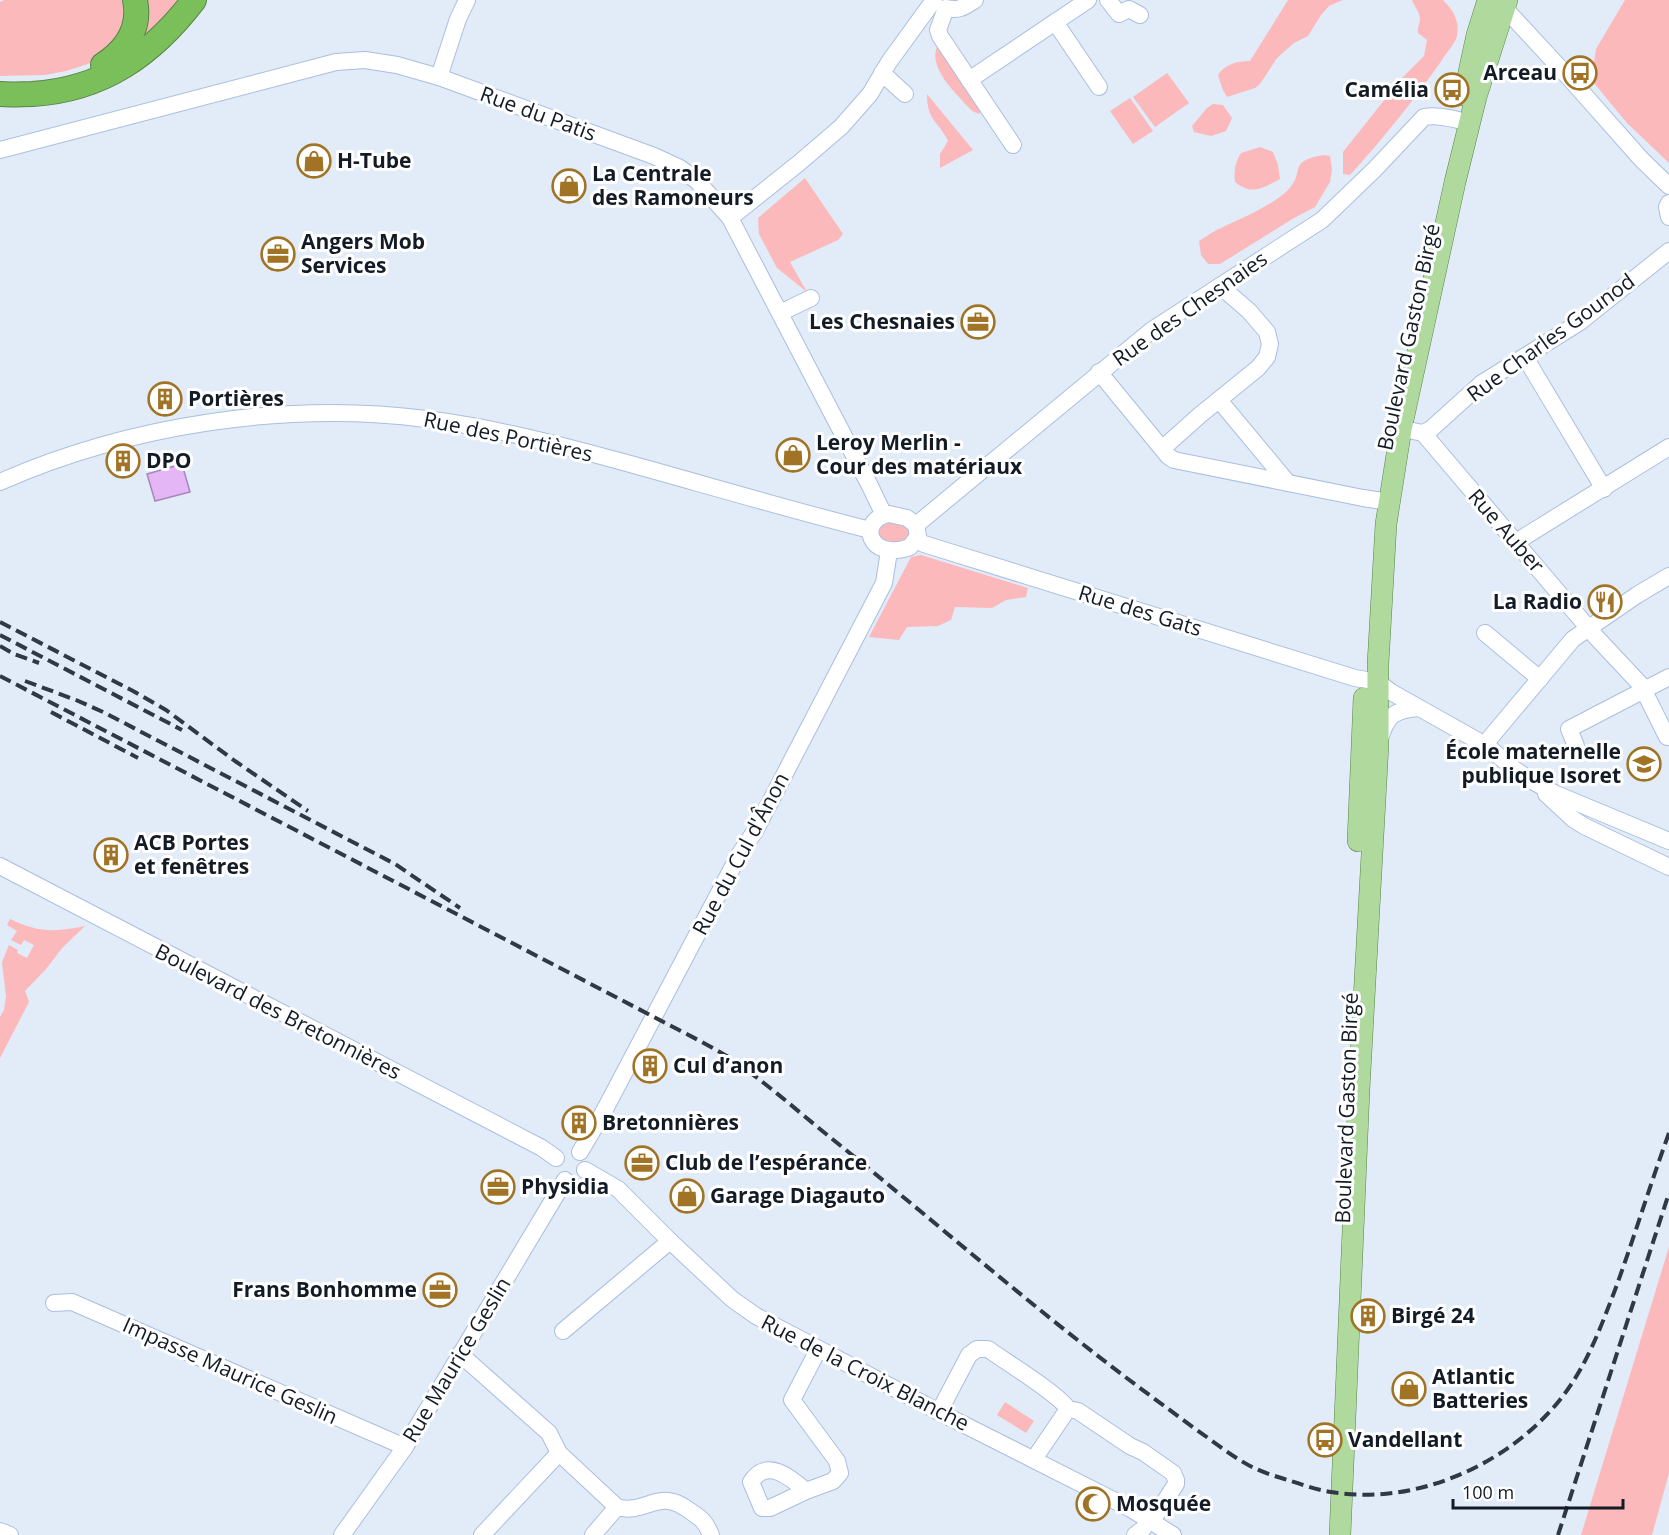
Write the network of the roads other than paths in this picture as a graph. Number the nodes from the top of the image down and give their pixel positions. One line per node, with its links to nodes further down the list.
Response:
1 (135, 0): 14 (highway)
2 (194, 0): 16 (highway)
3 (467, 0): 12 (street)
4 (975, 0): 8 (street)
5 (1088, 0): 10 (street)
6 (1108, 0): 9 (street)
7 (1499, 2): 18 (main road, Boulevard Gaston Birgé); 21 (street)
8 (940, 4): 11 (street); 13 (street)
9 (1140, 15)
10 (1056, 22): 13 (street); 15 (street)
11 (882, 73): 17 (street); 24 (street)
12 (438, 77): 20 (street, Rue du Patis); 24 (street, Rue du Patis)
13 (969, 80): 19 (street)
14 (0, 84)
15 (1100, 87)
16 (0, 94)
17 (904, 94)
18 (1464, 122): 26 (street, Rue des Chesnaies); 32 (main road, Boulevard Gaston Birgé); 39 (main road, Boulevard Gaston Birgé)
19 (1013, 145)
20 (0, 150)
21 (1669, 186)
22 (1669, 203): 23 (street)
23 (1669, 217)
24 (730, 218): 28 (street, Rue du Patis)
25 (1669, 251): 29 (street, Rue Charles Gounod)
26 (1220, 286): 30 (street, Rue des Chesnaies); 31 (street)
27 (811, 298): 28 (street)
28 (780, 313): 40 (street, Rue du Patis)
29 (1524, 357): 33 (street, Rue Charles Gounod); 38 (street)
30 (1099, 372): 35 (street); 42 (street, Rue des Chesnaies)
31 (1219, 400): 35 (street); 37 (street)
32 (1401, 429): 33 (street); 39 (main road, Boulevard Gaston Birgé)
33 (1423, 434): 43 (street, Rue Auber)
34 (1669, 447): 38 (street)
35 (1163, 448): 37 (street)
36 (0, 482): 41 (street, Rue des Portières)
37 (1288, 483): 39 (street)
38 (1604, 489): 43 (street)
39 (1382, 501): 50 (main road, Boulevard Gaston Birgé)
40 (884, 515): 41 (street); 42 (street)
41 (870, 531): 44 (street)
42 (916, 532): 44 (street); 50 (street, Rue des Gats)
43 (1516, 542): 46 (street, Rue Auber)
44 (889, 551): 61 (street, Rue du Cul d'Ânon)
45 (1669, 576): 46 (street)
46 (1589, 628): 49 (street); 51 (street, Rue Auber)
47 (1485, 633): 49 (street)
48 (1669, 677): 51 (street)
49 (1540, 679): 55 (street)
50 (1371, 681): 52 (street, Rue des Gats); 54 (main road, Boulevard Gaston Birgé); 86 (main road, Boulevard Gaston Birgé)
51 (1644, 689): 53 (street, Rue Auber); 56 (street)
52 (1419, 708): 54 (street); 55 (street, Rue des Gats)
53 (1667, 737)
54 (1378, 745): 87 (main road, Boulevard Gaston Birgé)
55 (1487, 746): 57 (street, Rue des Gats)
56 (1576, 746)
57 (1532, 782): 58 (street); 60 (street)
58 (1669, 841)
59 (0, 866): 62 (street, Boulevard des Bretonnières)
60 (1669, 867)
61 (580, 1152): 62 (street); 63 (street)
62 (556, 1158): 64 (street)
63 (585, 1170): 64 (street); 65 (street, Rue de la Croix Blanche)
64 (565, 1179): 69 (street, Rue Maurice Geslin)
65 (670, 1241): 67 (street); 68 (street, Rue de la Croix Blanche)
66 (54, 1304): 72 (street, Impasse Maurice Geslin)
67 (563, 1331)
68 (818, 1350): 71 (street, Rue de la Croix Blanche); 75 (street)
69 (460, 1354): 72 (street, Rue Maurice Geslin); 73 (street)
70 (1068, 1409): 71 (street); 74 (street); 77 (street)
71 (939, 1412): 74 (street, Rue de la Croix Blanche)
72 (405, 1447): 80 (street, Rue Maurice Geslin)
73 (559, 1453): 76 (street); 81 (street)
74 (1034, 1459): 77 (street, Rue de la Croix Blanche)
75 (806, 1491)
76 (617, 1507): 82 (street); 83 (street)
77 (1151, 1520): 84 (street); 85 (street, Rue de la Croix Blanche)
78 (0, 1531): 79 (street)
79 (10, 1535)
80 (342, 1535)
81 (482, 1535)
82 (592, 1535)
83 (711, 1535)
84 (1135, 1535)
85 (1173, 1535)
86 (1328, 1535)
87 (1340, 1535)

